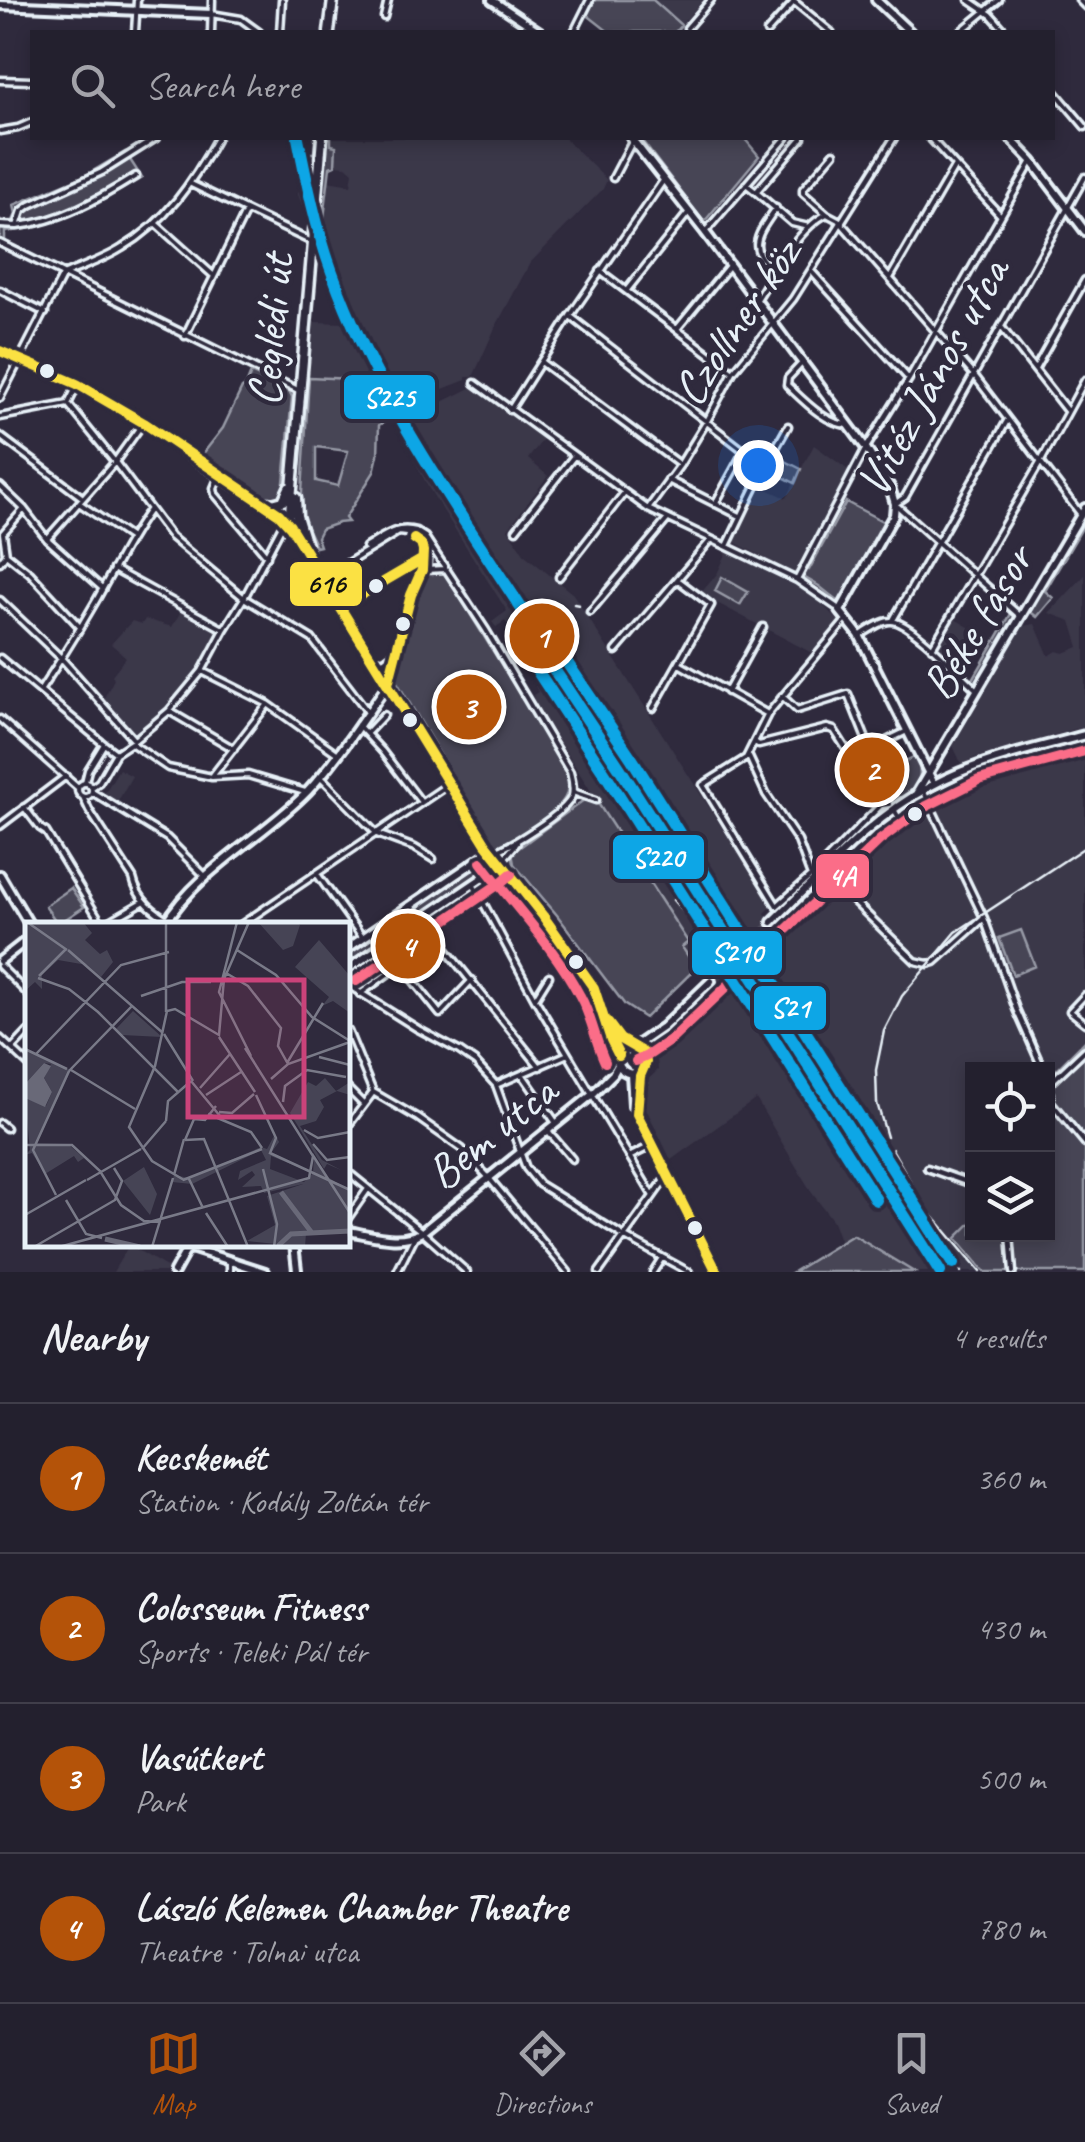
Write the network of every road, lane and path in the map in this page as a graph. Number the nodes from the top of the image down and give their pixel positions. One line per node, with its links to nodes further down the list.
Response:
1 (137, 0): 17 (street)
2 (212, 0): 19 (street)
3 (282, 0): 25 (street)
4 (333, 0): 26 (main road)
5 (388, 0): 20 (street)
6 (492, 0): 27 (street)
7 (590, 0): 28 (street)
8 (711, 0): 21 (street)
9 (876, 0): 31 (street)
10 (969, 0): 18 (street)
11 (998, 0): 18 (street)
12 (1079, 0): 16 (street)
13 (793, 1): 29 (street); 30 (street)
14 (55, 4): 15 (street); 17 (street)
15 (0, 5)
16 (1085, 6)
17 (136, 11): 19 (street); 22 (street)
18 (984, 12): 32 (street); 33 (street)
19 (211, 14): 23 (street); 24 (street)
20 (384, 17)
21 (687, 28)
22 (135, 30)
23 (211, 30)
24 (256, 30)
25 (280, 30)
26 (329, 30)
27 (537, 30)
28 (575, 30)
29 (770, 30)
30 (828, 30)
31 (908, 30)
32 (962, 30)
33 (1004, 30)
34 (0, 80): 35 (street)
35 (30, 81)
36 (1055, 92): 38 (street)
37 (30, 123): 39 (street)
38 (1085, 127)
39 (0, 131)
40 (153, 140): 69 (street)
41 (216, 140): 57 (street)
42 (322, 140): 73 (main road, Ceglédi út)
43 (632, 140): 55 (street)
44 (633, 140): 56 (street)
45 (784, 140): 58 (street)
46 (800, 140): 59 (street)
47 (893, 140): 66 (street, Czollner köz)
48 (932, 140): 52 (street)
49 (1012, 140): 51 (street)
50 (834, 153): 64 (street)
51 (1032, 162): 60 (street); 65 (street)
52 (955, 166): 65 (street); 81 (street)
53 (136, 176): 69 (street)
54 (1085, 177): 60 (street, Vitéz János utca)
55 (613, 178)
56 (662, 181): 63 (street); 76 (street)
57 (191, 184): 62 (street); 67 (street)
58 (746, 184): 59 (street); 72 (street)
59 (758, 194): 61 (street)
60 (1068, 207): 71 (street); 89 (street, Vitéz János utca)
61 (776, 208): 70 (street); 78 (street)
62 (246, 211): 73 (street); 80 (street)
63 (688, 213): 72 (street); 84 (street)
64 (828, 214): 66 (street); 70 (street)
65 (1001, 216): 91 (street)
66 (841, 222): 77 (street, Czollner köz); 81 (street)
67 (154, 224): 79 (street); 80 (street)
68 (0, 226): 69 (street)
69 (17, 226)
70 (809, 226): 78 (street)
71 (1085, 230)
72 (705, 232): 75 (street)
73 (312, 242): 104 (main road, Ceglédi út)
74 (0, 243): 79 (street)
75 (729, 266): 85 (street); 90 (street)
76 (600, 271): 84 (street); 87 (street)
77 (811, 271): 88 (street, Czollner köz); 100 (street)
78 (774, 272): 85 (street)
79 (64, 275): 86 (street); 92 (street)
80 (214, 276): 92 (street)
81 (890, 278): 91 (street)
82 (1085, 280): 97 (street)
83 (0, 290): 86 (street)
84 (627, 290): 90 (street)
85 (756, 301): 88 (street)
86 (44, 313): 94 (street)
87 (570, 316): 95 (street); 110 (street)
88 (773, 323): 96 (street); 98 (street, Czollner köz)
89 (1001, 326): 97 (street); 99 (street, Vitéz János utca)
90 (678, 330): 98 (street)
91 (936, 330): 99 (street); 100 (street)
92 (185, 336): 104 (street)
93 (0, 351): 94 (main road)
94 (18, 359): 103 (main road); 105 (street)
95 (541, 362): 107 (street); 121 (street)
96 (802, 363): 113 (street); 113 (street)
97 (1035, 369): 108 (street)
98 (733, 372): 110 (street, Czollner köz)
99 (974, 375): 111 (street); 131 (street, Vitéz János utca)
100 (909, 378): 116 (street)
101 (1085, 380): 108 (street)
102 (476, 382): 107 (street)
103 (77, 384): 106 (street); 112 (main road)
104 (300, 391): 123 (main road, Ceglédi út)
105 (0, 398)
106 (68, 404): 109 (street); 119 (street)
107 (510, 410): 118 (street)
108 (1067, 411): 120 (street)
109 (0, 416)
110 (707, 421): 117 (street); 121 (street, Czollner köz)
111 (1007, 421): 120 (street); 145 (street)
112 (144, 423): 119 (street); 124 (main road)
113 (849, 425): 116 (street)
114 (788, 426): 122 (street)
115 (0, 436): 129 (street)
116 (866, 448): 131 (street); 160 (street)
117 (744, 451): 122 (street); 130 (street)
118 (574, 456): 127 (street); 139 (street)
119 (116, 462): 129 (street); 133 (street)
120 (1040, 462): 135 (street); 157 (street)
121 (680, 465): 125 (street, Czollner köz)
122 (766, 467): 136 (street)
123 (294, 469): 128 (main road); 137 (main road); 151 (main road)
124 (220, 476): 128 (main road); 152 (street)
125 (668, 480): 130 (street); 134 (street, Czollner köz)
126 (0, 486): 132 (street)
127 (624, 493): 134 (street); 158 (street)
128 (252, 496): 137 (main road)
129 (81, 501): 142 (street); 143 (street)
130 (715, 504): 136 (street)
131 (895, 504): 145 (street); 165 (street, Vitéz János utca)
132 (24, 508): 140 (street); 142 (street)
133 (150, 510): 143 (street); 162 (street)
134 (648, 510): 138 (street)
135 (1083, 511): 167 (street, Béke fasor)
136 (742, 517): 147 (street)
137 (285, 520): 151 (street); 152 (street)
138 (667, 520): 144 (street); 166 (street)
139 (516, 530)
140 (1, 532): 150 (street)
141 (417, 532): 146 (street); 148 (street); 149 (street)
142 (47, 538): 161 (street)
143 (128, 538): 155 (street)
144 (712, 539): 147 (street); 159 (street)
145 (938, 542): 157 (street); 169 (street)
146 (426, 545): 149 (street); 156 (street); 164 (street)
147 (727, 546): 160 (street)
148 (366, 547)
149 (434, 552): 154 (street)
150 (6, 554): 153 (street); 170 (street)
151 (309, 555): 164 (street)
152 (267, 556): 162 (street)
153 (0, 562)
154 (445, 569): 156 (street); 216 (street)
155 (113, 570): 161 (street); 172 (street)
156 (421, 572): 176 (street)
157 (976, 575): 167 (street); 174 (street)
158 (559, 577)
159 (678, 580): 175 (street); 180 (street)
160 (797, 580): 165 (street)
161 (102, 588): 170 (street)
162 (244, 598): 172 (street); 190 (street)
163 (0, 600): 179 (street)
164 (337, 601): 177 (street)
165 (840, 611): 168 (street)
166 (590, 612)
167 (1020, 616): 183 (street, Béke fasor)
168 (847, 619): 173 (street); 186 (street)
169 (893, 620): 173 (street); 174 (street)
170 (80, 627): 179 (street)
171 (762, 627): 185 (street)
172 (224, 630): 181 (street)
173 (859, 636): 195 (street)
174 (932, 648): 183 (street)
175 (616, 651)
176 (395, 652): 177 (street); 182 (street)
177 (369, 654): 182 (street)
178 (0, 658): 184 (street)
179 (62, 659): 184 (street); 199 (street)
180 (678, 664): 185 (street); 188 (street)
181 (202, 670): 187 (street); 189 (street)
182 (388, 684): 190 (street); 212 (street)
183 (977, 690): 207 (street, Béke fasor)
184 (40, 691): 200 (street)
185 (727, 692): 191 (street)
186 (782, 696): 191 (street); 201 (street)
187 (268, 704): 202 (street); 206 (street)
188 (653, 708)
189 (168, 711): 199 (street); 202 (street)
190 (368, 712): 194 (street)
191 (768, 714): 198 (street)
192 (384, 716): 196 (street)
193 (0, 719): 208 (street)
194 (358, 725): 196 (street); 206 (street)
195 (907, 731): 201 (street); 205 (street)
196 (367, 733): 220 (street)
197 (1085, 735): 211 (street)
198 (754, 741): 201 (street); 204 (street)
199 (133, 742): 203 (street); 209 (street)
200 (104, 744): 203 (street); 213 (street)
201 (870, 749)
202 (234, 750): 209 (street)
203 (116, 752): 214 (street)
204 (750, 752): 233 (street); 233 (street)
205 (918, 753): 207 (street); 211 (street)
206 (338, 754): 210 (street)
207 (940, 754): 211 (street, Béke fasor)
208 (66, 776): 213 (street); 221 (street)
209 (212, 776): 215 (street)
210 (320, 776): 215 (street); 225 (street)
211 (932, 777): 217 (street, Béke fasor); 217 (street)
212 (449, 784): 220 (street); 227 (street)
213 (82, 785): 214 (street); 218 (street)
214 (92, 789): 218 (street); 232 (street)
215 (306, 792): 232 (street)
216 (573, 792): 219 (street); 226 (street)
217 (919, 792): 223 (street); 237 (street)
218 (84, 796): 235 (street)
219 (596, 800)
220 (421, 802): 225 (street)
221 (24, 807): 224 (street); 240 (street)
222 (876, 810): 223 (street); 223 (street); 233 (street)
223 (890, 810): 237 (street); 245 (street)
224 (0, 826)
225 (377, 834): 228 (street); 230 (street)
226 (520, 840): 227 (street); 229 (street)
227 (493, 854): 229 (street); 236 (street)
228 (433, 859)
229 (500, 863): 234 (street); 261 (street)
230 (317, 874): 244 (street); 246 (street)
231 (0, 876): 239 (street)
232 (206, 876): 243 (street)
233 (812, 876)
234 (473, 884): 238 (street); 260 (street)
235 (143, 902): 241 (street); 242 (street)
236 (411, 906): 238 (street); 246 (street)
237 (984, 918): 273 (street)
238 (421, 920): 247 (street); 252 (street)
239 (30, 922)
240 (102, 922)
241 (108, 922)
242 (168, 922)
243 (170, 922)
244 (245, 922)
245 (772, 922)
246 (362, 938): 249 (street)
247 (437, 938): 251 (street); 254 (street)
248 (25, 942): 250 (street)
249 (350, 947)
250 (0, 963): 257 (street)
251 (400, 964): 254 (street); 258 (street)
252 (350, 968)
253 (549, 976): 260 (street)
254 (472, 980): 275 (street)
255 (711, 982): 263 (street)
256 (350, 986): 258 (street)
257 (25, 991)
258 (360, 994): 280 (street)
259 (1085, 995): 262 (street)
260 (535, 999): 271 (street)
261 (606, 1020): 267 (street); 274 (street)
262 (1085, 1023)
263 (663, 1027): 267 (street); 270 (street)
264 (25, 1035): 268 (street)
265 (350, 1037): 282 (street)
266 (0, 1038): 268 (street)
267 (632, 1047): 270 (street); 274 (street)
268 (12, 1049): 272 (street)
269 (1085, 1050): 279 (street)
270 (644, 1053): 276 (street)
271 (568, 1054): 275 (street); 283 (street)
272 (25, 1061)
273 (1039, 1062)
274 (620, 1063): 278 (street); 283 (street, Bem utca)
275 (540, 1066): 277 (street)
276 (642, 1070): 278 (street); 286 (street)
277 (522, 1074): 280 (street); 289 (street)
278 (632, 1074): 286 (street)
279 (1055, 1076)
280 (496, 1085): 294 (street)
281 (350, 1091): 284 (street)
282 (373, 1092): 284 (street); 300 (street)
283 (593, 1094): 289 (street, Bem utca); 295 (street)
284 (363, 1104): 288 (street)
285 (1055, 1106): 292 (street)
286 (637, 1114): 293 (street)
287 (0, 1123): 290 (street)
288 (350, 1123)
289 (556, 1123): 291 (street, Bem utca)
290 (6, 1128)
291 (547, 1130): 294 (street, Bem utca); 296 (street)
292 (1085, 1144)
293 (653, 1145): 295 (street); 299 (street)
294 (520, 1153): 300 (street, Bem utca); 307 (street)
295 (631, 1156): 303 (street)
296 (572, 1158)
297 (927, 1168): 301 (street)
298 (350, 1174): 302 (street)
299 (668, 1175): 303 (street); 322 (street)
300 (489, 1178): 306 (street, Bem utca); 318 (street)
301 (965, 1182)
302 (368, 1189): 304 (street); 306 (street)
303 (653, 1196): 307 (street)
304 (350, 1215)
305 (350, 1231): 306 (street)
306 (419, 1234): 316 (street); 317 (street)
307 (625, 1237): 311 (street); 319 (street)
308 (1011, 1242): 323 (street)
309 (188, 1247): 313 (street)
310 (192, 1247): 312 (street)
311 (662, 1258): 320 (street); 321 (street)
312 (230, 1262): 314 (street); 315 (street)
313 (174, 1272)
314 (230, 1272)
315 (265, 1272)
316 (397, 1272)
317 (467, 1272)
318 (568, 1272)
319 (599, 1272)
320 (653, 1272)
321 (689, 1272)
322 (717, 1272)
323 (1014, 1272)

